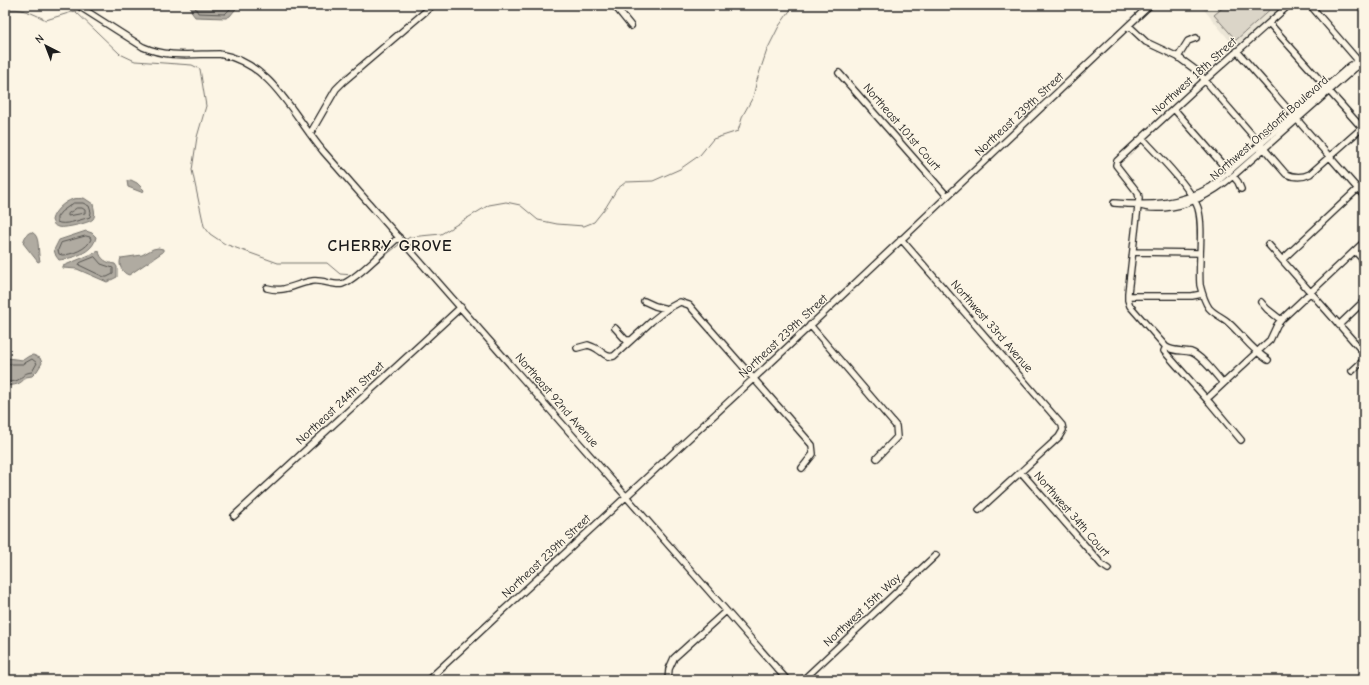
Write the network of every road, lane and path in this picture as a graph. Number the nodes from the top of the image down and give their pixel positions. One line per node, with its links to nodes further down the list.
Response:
1 (77, 5): 20 (street, Northeast 92nd Avenue)
2 (433, 5): 20 (street)
3 (614, 5): 8 (street)
4 (1150, 5): 9 (street, Northeast 239th Street)
5 (1289, 5): 7 (street, Northwest 18th Street)
6 (1310, 5): 13 (street)
7 (1269, 23): 11 (street, Northwest 18th Street); 16 (street)
8 (631, 26)
9 (1129, 26): 12 (street); 28 (street, Northeast 239th Street)
10 (1196, 38): 12 (street)
11 (1237, 51): 15 (street, Northwest 18th Street); 18 (street)
12 (1178, 57): 15 (street)
13 (1362, 62): 16 (street, Northwest Onsdorff Boulevard)
14 (840, 73): 28 (street, Northeast 101st Court)
15 (1205, 80): 17 (street, Northwest 18th Street); 22 (street)
16 (1327, 89): 18 (street, Northwest Onsdorff Boulevard); 19 (street)
17 (1174, 109): 21 (street, Northwest 18th Street); 24 (street)
18 (1295, 118): 22 (street, Northwest Onsdorff Boulevard); 23 (street)
19 (1363, 127): 23 (street)
20 (310, 134): 33 (street, Northeast 92nd Avenue)
21 (1142, 138): 30 (street); 32 (street, Northwest 18th Street)
22 (1263, 146): 23 (street); 24 (street, Northwest Onsdorff Boulevard)
23 (1329, 157): 27 (street)
24 (1231, 174): 26 (street); 30 (street, Northwest Onsdorff Boulevard)
25 (1364, 183): 27 (street)
26 (1241, 189)
27 (1358, 189): 29 (street); 40 (street)
28 (947, 196): 34 (street, Northeast 239th Street)
29 (1364, 196)
30 (1193, 199): 32 (street, Northwest Onsdorff Boulevard); 39 (street)
31 (1114, 203): 32 (street, Northwest Onsdorff Boulevard)
32 (1138, 205): 38 (street)
33 (399, 237): 42 (street); 49 (street, Northeast 92nd Avenue)
34 (901, 239): 52 (street, Northeast 239th Street); 69 (street, Northwest 33rd Avenue)
35 (1364, 242): 37 (street)
36 (1268, 244): 40 (street)
37 (1355, 251): 41 (street); 43 (street)
38 (1133, 252): 39 (street); 45 (street)
39 (1200, 253): 44 (street)
40 (1282, 260): 43 (street)
41 (1364, 261)
42 (267, 288)
43 (1310, 292): 51 (street); 53 (street)
44 (1202, 294): 45 (street); 58 (street)
45 (1128, 296): 56 (street)
46 (644, 300): 50 (street)
47 (1364, 301): 53 (street)
48 (1261, 302): 51 (street)
49 (461, 306): 70 (street, Northeast 92nd Avenue); 72 (street, Northeast 244th Street)
50 (666, 309): 55 (street); 63 (street)
51 (1281, 320): 58 (street)
52 (810, 325): 63 (street, Northeast 239th Street); 67 (street)
53 (1339, 325): 59 (street)
54 (615, 328): 55 (street)
55 (631, 340): 57 (street)
56 (1166, 347): 64 (street); 66 (street)
57 (577, 348)
58 (1256, 352): 60 (street); 64 (street)
59 (1364, 353)
60 (1268, 360)
61 (1364, 360): 62 (street)
62 (1352, 371)
63 (753, 379): 68 (street); 70 (street, Northeast 239th Street)
64 (1223, 383): 65 (street)
65 (1210, 396)
66 (1241, 440)
67 (877, 458)
68 (802, 468)
69 (1021, 472): 71 (street); 74 (street, Northwest 34th Court)
70 (627, 496): 75 (street, Northeast 92nd Avenue); 76 (street, Northeast 239th Street)
71 (979, 510)
72 (234, 516)
73 (936, 555): 79 (street, Northwest 15th Way)
74 (1108, 569)
75 (726, 611): 77 (street); 78 (street, Northeast 92nd Avenue)
76 (428, 680)
77 (668, 680)
78 (787, 680)
79 (803, 680)

